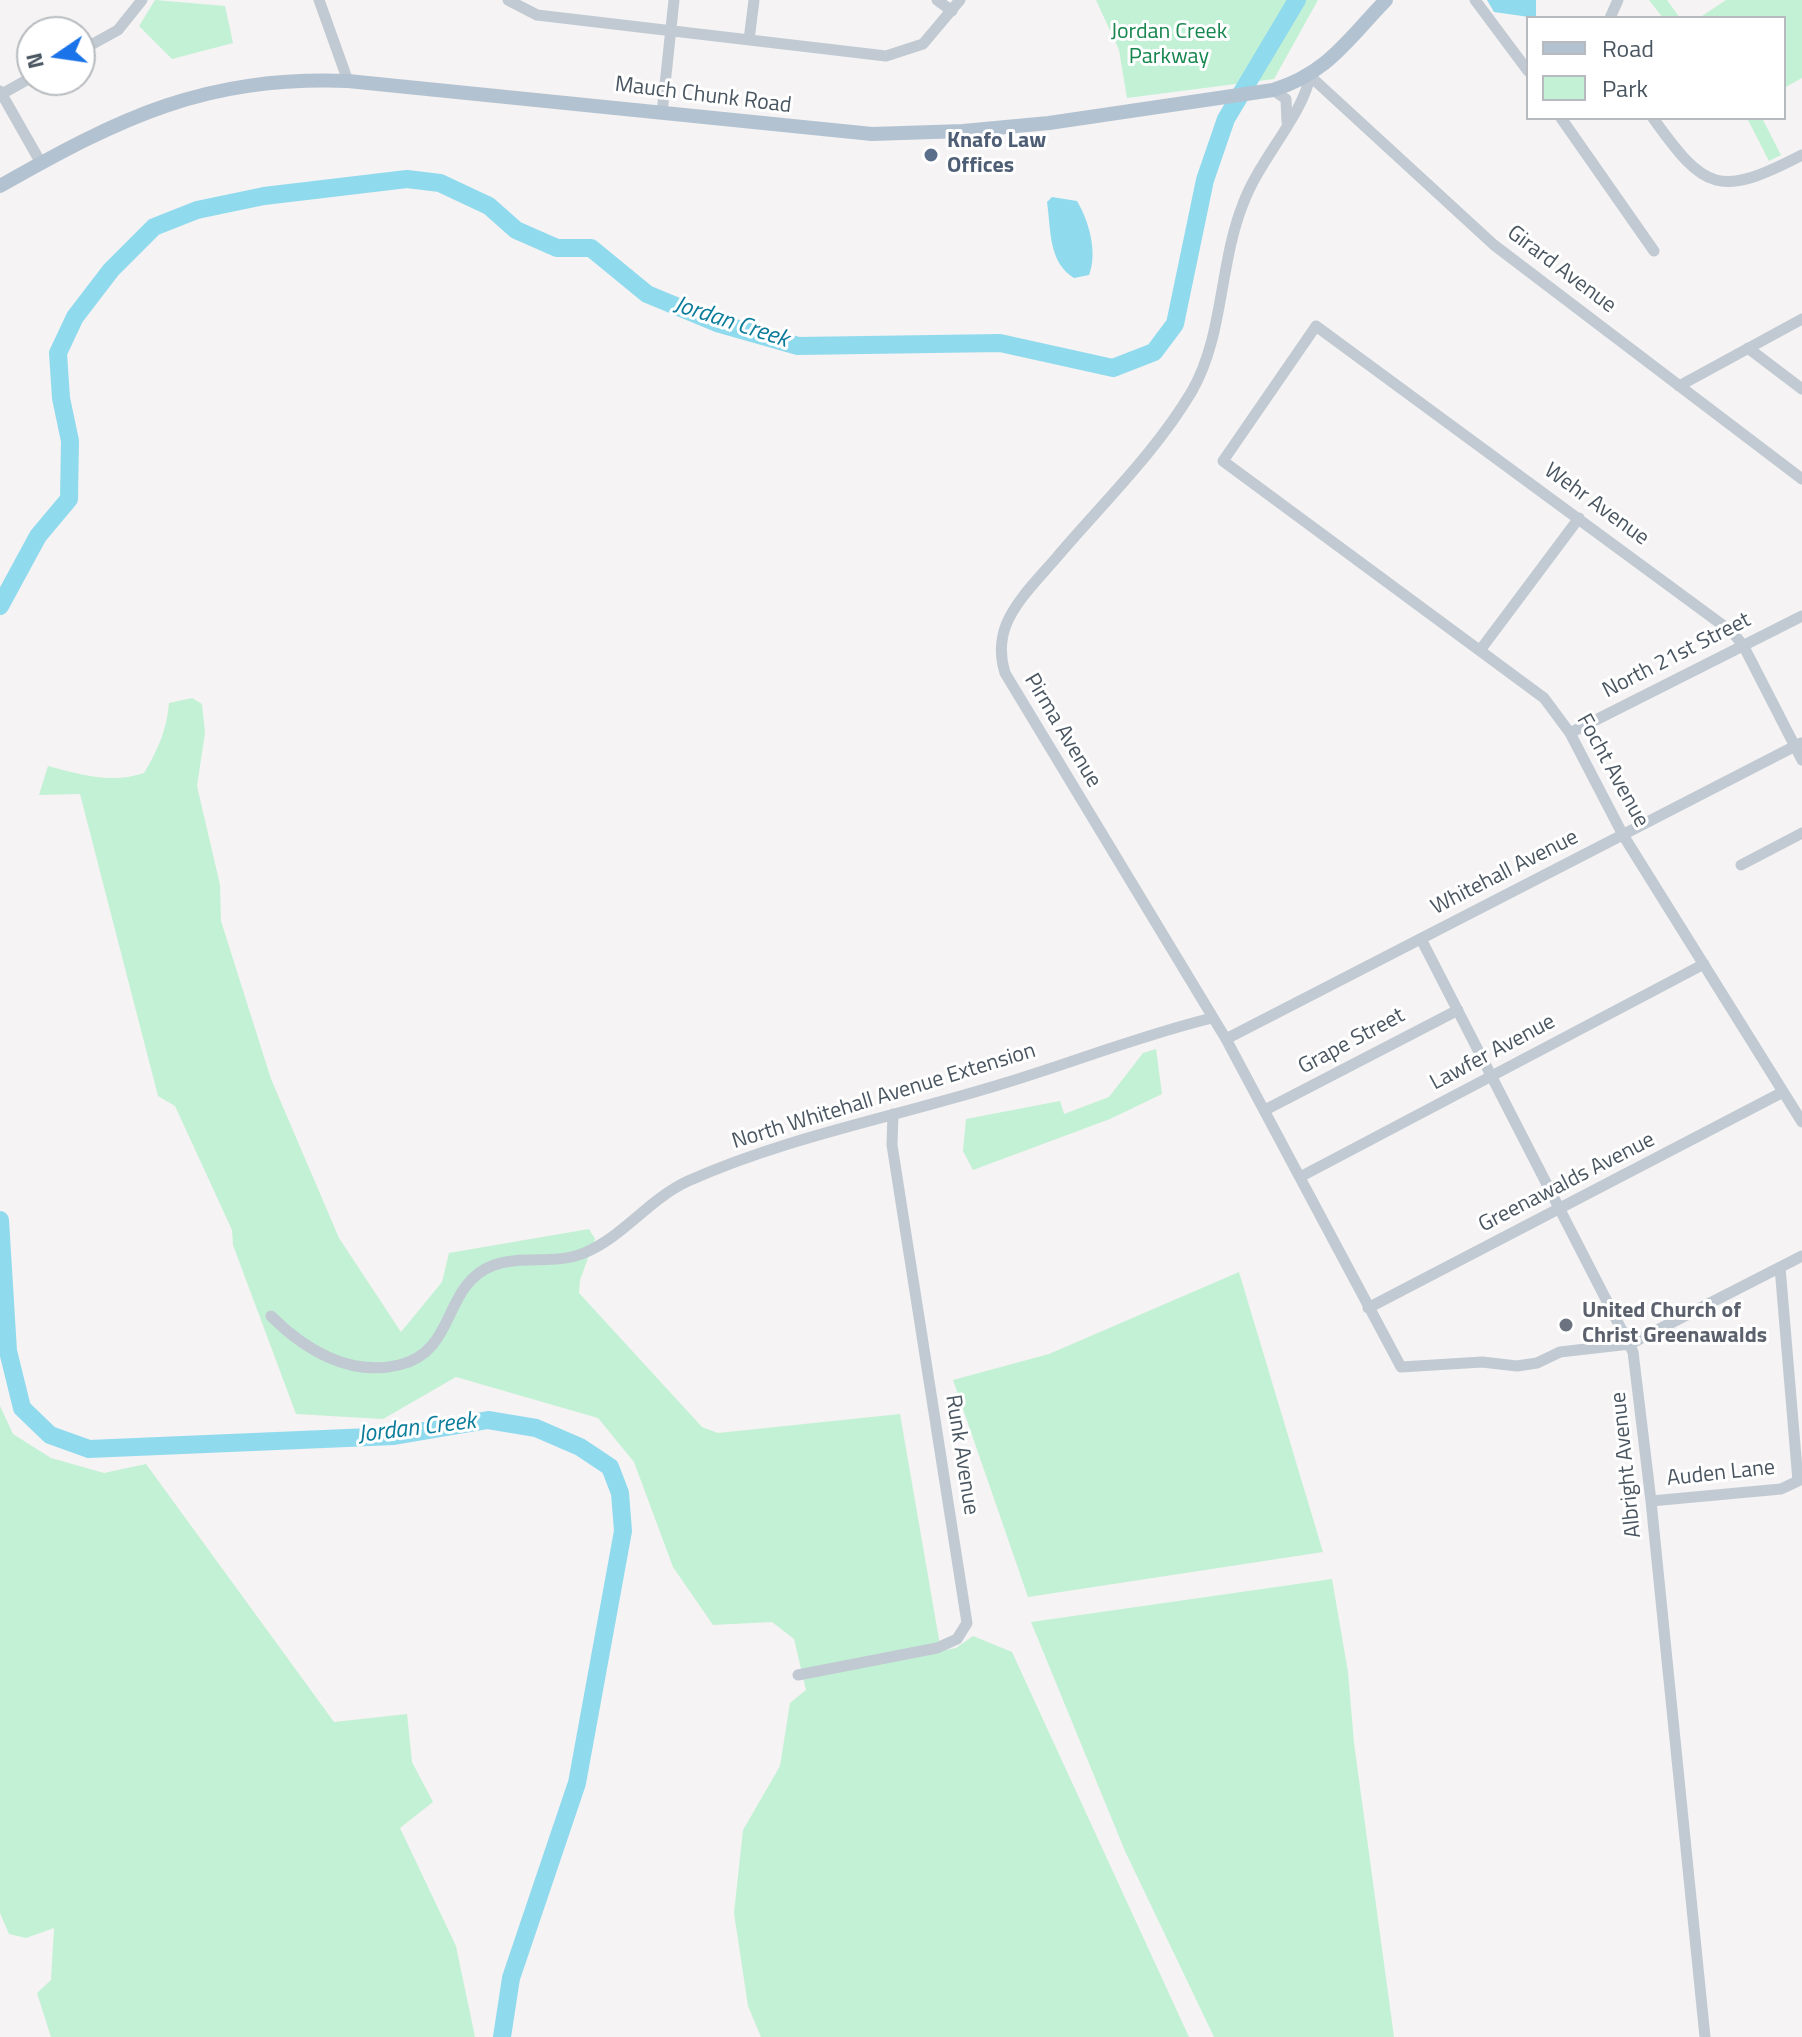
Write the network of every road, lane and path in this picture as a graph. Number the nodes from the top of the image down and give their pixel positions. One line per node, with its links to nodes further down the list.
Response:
1 (142, 0): 13 (street)
2 (319, 0): 16 (street)
3 (508, 0): 11 (street)
4 (674, 0): 11 (street)
5 (754, 0): 12 (street)
6 (937, 0): 10 (street)
7 (960, 0): 10 (street)
8 (1386, 0): 15 (main road, Mauch Chunk Road)
9 (1475, 0): 14 (street)
10 (952, 11): 12 (street)
11 (670, 31): 12 (street); 19 (street)
12 (749, 40)
13 (96, 42)
14 (1526, 68)
15 (1310, 76): 17 (main road, Mauch Chunk Road); 22 (street, Pirma Avenue); 29 (street, Girard Avenue)
16 (348, 81): 19 (main road, Mauch Chunk Road); 24 (main road, Mauch Chunk Road)
17 (1273, 90): 19 (main road, Mauch Chunk Road); 22 (street)
18 (1, 93): 24 (street)
19 (662, 113)
20 (1562, 120): 26 (street)
21 (1654, 120): 23 (street)
22 (1287, 123): 46 (street, Pirma Avenue)
23 (1802, 155)
24 (41, 163): 25 (main road, Mauch Chunk Road)
25 (0, 186)
26 (1654, 251)
27 (1802, 319): 28 (street)
28 (1748, 348): 29 (street); 30 (street)
29 (1679, 386): 32 (street, Girard Avenue)
30 (1802, 389)
31 (1223, 461): 33 (street, Wehr Avenue); 36 (street, Focht Avenue)
32 (1802, 479)
33 (1579, 518): 35 (street, Wehr Avenue); 36 (street)
34 (1802, 616): 35 (street, North 21st Street)
35 (1743, 645): 37 (street, North 21st Street); 38 (street, Wehr Avenue)
36 (1481, 649): 37 (street, Focht Avenue)
37 (1570, 733): 41 (street, Focht Avenue)
38 (1799, 745): 39 (street, Wehr Avenue); 41 (street, Whitehall Avenue)
39 (1802, 760)
40 (1802, 833): 42 (street)
41 (1623, 835): 43 (street, Whitehall Avenue); 44 (street, Focht Avenue)
42 (1741, 865)
43 (1421, 939): 45 (street, Albright Avenue); 47 (street, Whitehall Avenue)
44 (1704, 964): 48 (street, Lawfer Avenue); 49 (street, Focht Avenue)
45 (1458, 1010): 48 (street, Albright Avenue); 50 (street, Grape Street)
46 (1212, 1018): 47 (street, Pirma Avenue); 51 (street, North Whitehall Avenue Extension)
47 (1226, 1039): 50 (street, Pirma Avenue)
48 (1493, 1076): 53 (street, Lawfer Avenue); 54 (street, Albright Avenue)
49 (1783, 1092): 52 (street, Focht Avenue); 54 (street, Greenawalds Avenue)
50 (1265, 1110): 53 (street, Pirma Avenue)
51 (893, 1114): 58 (street, North Whitehall Avenue Extension); 61 (street, Runk Avenue)
52 (1802, 1122)
53 (1300, 1177): 57 (street, Pirma Avenue)
54 (1560, 1209): 57 (street, Greenawalds Avenue); 59 (street, Albright Avenue)
55 (1802, 1256): 56 (street)
56 (1780, 1267): 59 (street); 60 (street, Auden Lane)
57 (1368, 1308): 59 (street, Pirma Avenue)
58 (271, 1316)
59 (1630, 1344): 60 (street, Albright Avenue)
60 (1651, 1501): 62 (street, Albright Avenue)
61 (798, 1675)
62 (1705, 2037)

